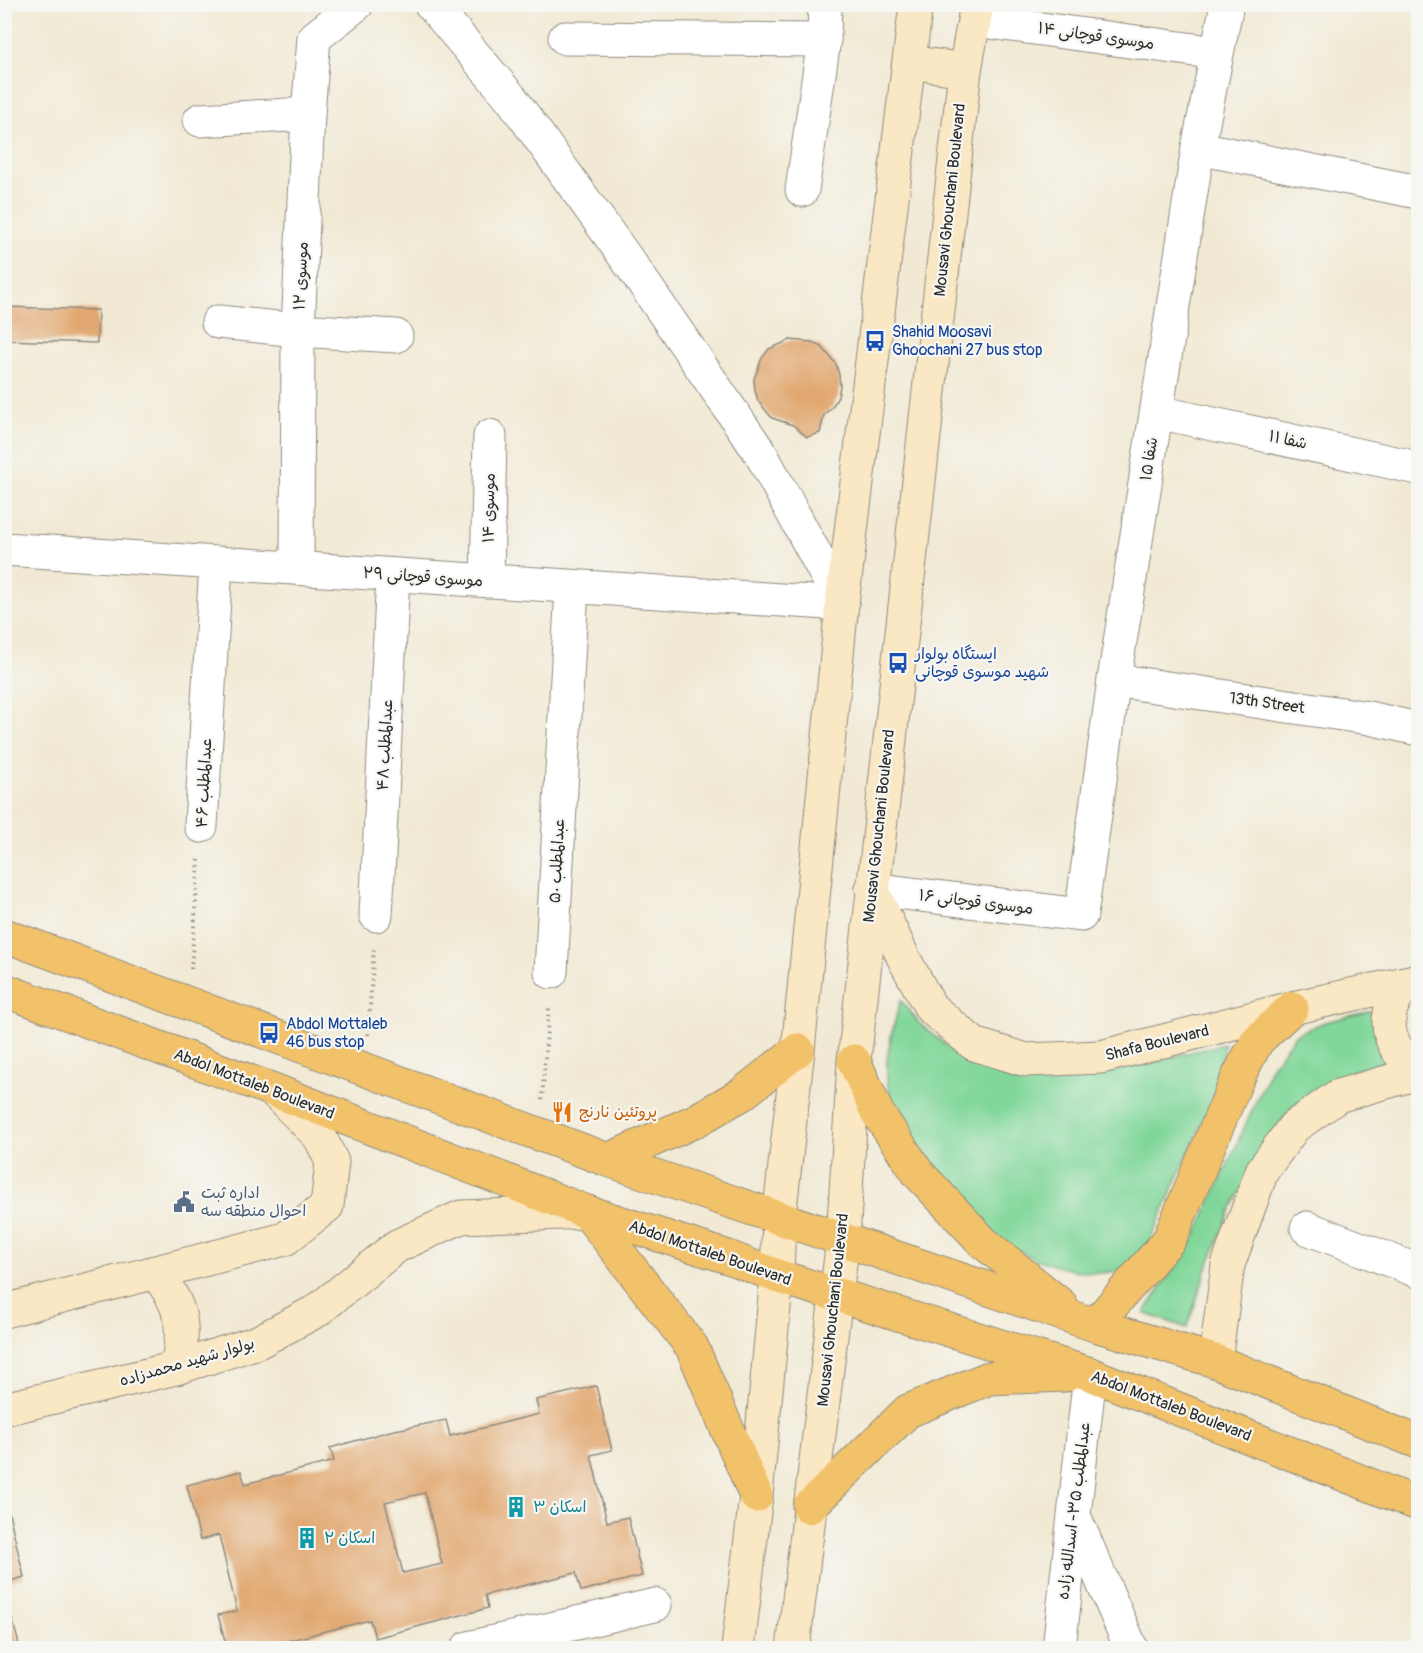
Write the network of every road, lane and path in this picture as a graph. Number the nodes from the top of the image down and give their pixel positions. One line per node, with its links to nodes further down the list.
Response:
1 (357, 4): 12 (street, موسوی ۱۲)
2 (431, 4): 29 (street)
3 (825, 4): 8 (street)
4 (916, 4): 10 (street)
5 (1227, 4): 9 (street, شفا ۱۵)
6 (976, 12): 9 (street, موسوی قوچانی ۱۴); 11 (street, Mousavi Ghouchani Boulevard)
7 (565, 38): 8 (street)
8 (824, 40): 15 (street)
9 (1217, 53): 14 (street, شفا ۱۵)
10 (909, 62): 11 (street); 29 (street)
11 (965, 70): 33 (street, Mousavi Ghouchani Boulevard)
12 (309, 114): 13 (street); 18 (street, موسوی ۱۲)
13 (200, 120)
14 (1198, 148): 16 (street); 20 (street, شفا ۱۵)
15 (802, 190)
16 (1419, 192)
17 (218, 322): 18 (street)
18 (298, 330): 19 (street); 25 (street, موسوی ۱۲)
19 (396, 336)
20 (1157, 412): 22 (street, شفا ۱۱); 30 (street, شفا ۱۵)
21 (490, 436): 27 (street, موسوی ۱۴)
22 (1419, 468)
23 (4, 549): 24 (street, موسوی قوچانی ۲۹)
24 (216, 563): 25 (street, موسوی قوچانی ۲۹); 32 (street, عبدالمطلب ۴۶)
25 (297, 568): 26 (street, موسوی قوچانی ۲۹)
26 (393, 575): 27 (street, موسوی قوچانی ۲۹); 34 (street, عبدالمطلب ۴۸)
27 (487, 581): 28 (street, موسوی قوچانی ۲۹)
28 (572, 587): 29 (street, موسوی قوچانی ۲۹); 37 (street, عبدالمطلب ۵۰)
29 (842, 604): 42 (street)
30 (1114, 680): 31 (street, 13th Street); 35 (street, شفا ۱۵)
31 (1419, 729)
32 (201, 826): 40 (path, عبدالمطلب ۴۶)
33 (872, 889): 35 (street, موسوی قوچانی ۱۶); 41 (street, Shafa Boulevard); 43 (street, Mousavi Ghouchani Boulevard)
34 (376, 915): 45 (path)
35 (1081, 915)
36 (4, 935): 40 (main road)
37 (551, 972): 48 (path)
38 (1415, 981): 41 (street, Shafa Boulevard); 44 (street)
39 (4, 990): 47 (main road, Abdol Mottaleb Boulevard)
40 (189, 1003): 45 (main road)
41 (1292, 1008): 59 (main road)
42 (798, 1050): 49 (main road); 51 (street)
43 (854, 1061): 53 (street, Mousavi Ghouchani Boulevard); 59 (main road)
44 (1419, 1068)
45 (366, 1069): 48 (main road)
46 (1419, 1073): 60 (street)
47 (273, 1090): 50 (main road, Abdol Mottaleb Boulevard); 55 (street)
48 (540, 1134): 49 (main road)
49 (608, 1160): 51 (main road)
50 (587, 1212): 56 (main road, Abdol Mottaleb Boulevard); 61 (street, بولوار شهید محمدزاده); 65 (main road)
51 (779, 1218): 53 (main road); 56 (street)
52 (1306, 1228): 54 (street)
53 (843, 1239): 57 (street, Mousavi Ghouchani Boulevard); 59 (main road)
54 (1419, 1270)
55 (155, 1272): 58 (street); 61 (street)
56 (777, 1276): 57 (main road, Abdol Mottaleb Boulevard); 65 (street)
57 (837, 1294): 62 (main road, Abdol Mottaleb Boulevard); 67 (street, Mousavi Ghouchani Boulevard)
58 (4, 1311)
59 (1087, 1322): 60 (main road)
60 (1215, 1361): 64 (main road)
61 (176, 1368): 63 (street, بولوار شهید محمدزاده)
62 (1090, 1374): 66 (main road, Abdol Mottaleb Boulevard); 67 (main road); 68 (street, عبدالمطلب ۳۵- اسدالله زاده)
63 (4, 1409)
64 (1419, 1442)
65 (756, 1496): 71 (street)
66 (1419, 1504)
67 (809, 1507): 72 (street, Mousavi Ghouchani Boulevard)
68 (1074, 1516): 73 (street, عبدالمطلب ۳۵- اسدالله زاده); 74 (street)
69 (655, 1605): 70 (street)
70 (486, 1646)
71 (738, 1648)
72 (793, 1648)
73 (1059, 1648)
74 (1131, 1648)

